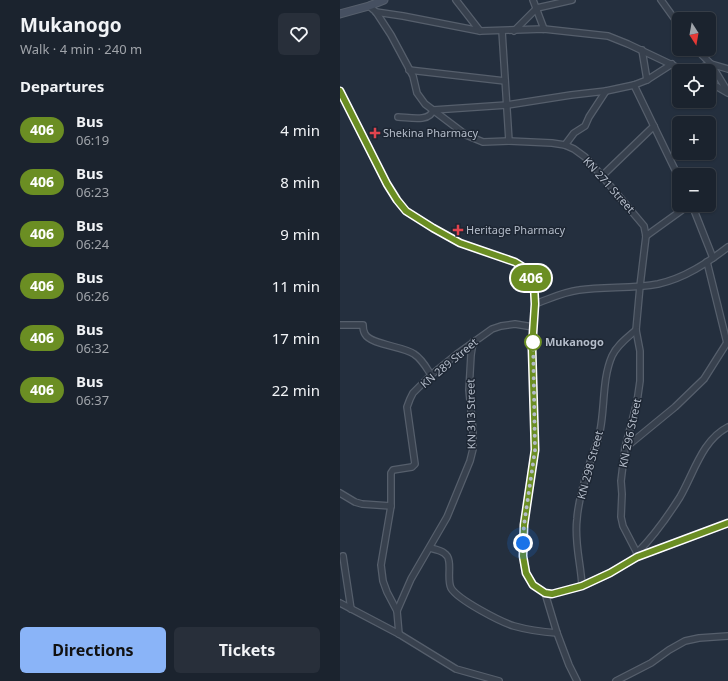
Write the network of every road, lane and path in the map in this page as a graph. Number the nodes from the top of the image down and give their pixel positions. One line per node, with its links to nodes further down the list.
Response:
1 (384, 0): 6 (main road)
2 (456, 0): 13 (street)
3 (533, 0): 7 (street)
4 (572, 0): 7 (street)
5 (661, 0): 10 (street)
6 (369, 6): 8 (street, KN 271 Street); 9 (main road)
7 (537, 8): 11 (street); 12 (street)
8 (376, 12): 13 (street); 21 (street, KN 271 Street)
9 (340, 14)
10 (672, 15)
11 (514, 30): 12 (street); 14 (street)
12 (544, 30): 15 (street)
13 (480, 31): 14 (street)
14 (502, 31): 24 (street)
15 (642, 50): 17 (street); 23 (street)
16 (703, 56): 18 (street)
17 (672, 64): 23 (street)
18 (711, 64)
19 (716, 65): 20 (street)
20 (728, 69)
21 (409, 70): 24 (street); 31 (street, KN 271 Street)
22 (716, 73): 29 (street)
23 (647, 80): 25 (street)
24 (505, 81): 30 (street)
25 (634, 85): 28 (street); 33 (street)
26 (716, 86): 29 (street)
27 (340, 91): 45 (street)
28 (606, 91): 30 (street); 35 (street)
29 (728, 93)
30 (508, 105): 31 (street); 34 (street)
31 (433, 110): 32 (street); 34 (street, KN 271 Street)
32 (398, 117)
33 (654, 126): 36 (street); 37 (street)
34 (509, 141): 35 (street, KN 271 Street)
35 (565, 145): 37 (street, KN 271 Street)
36 (674, 168)
37 (602, 176): 40 (street, KN 271 Street)
38 (680, 212): 40 (street)
39 (693, 212): 42 (street)
40 (646, 236): 44 (street)
41 (728, 247): 42 (street)
42 (713, 258): 43 (street)
43 (707, 262): 44 (street); 50 (street)
44 (640, 286): 45 (street); 48 (street)
45 (535, 304): 47 (street)
46 (340, 325): 51 (street)
47 (533, 327): 49 (street, KN 289 Street); 61 (street)
48 (636, 330): 53 (street, KN 296 Street); 60 (street, KN 298 Street)
49 (474, 342): 51 (street, KN 289 Street); 57 (street, KN 313 Street)
50 (728, 342): 53 (street)
51 (431, 375): 55 (street, KN 289 Street)
52 (728, 427): 58 (street)
53 (625, 448): 58 (street, KN 296 Street)
54 (340, 493): 55 (street)
55 (391, 506): 64 (street, KN 289 Street)
56 (728, 523): 58 (street)
57 (430, 548): 64 (street, KN 313 Street); 65 (street)
58 (637, 555): 60 (street)
59 (344, 556): 63 (street)
60 (582, 586): 61 (street)
61 (545, 593): 65 (street)
62 (340, 603): 63 (street)
63 (351, 609): 66 (street)
64 (397, 611): 66 (street, KN 313 Street)
65 (557, 633): 69 (street)
66 (399, 634): 68 (street)
67 (728, 636): 70 (street)
68 (499, 681)
69 (578, 681)
70 (616, 681)

